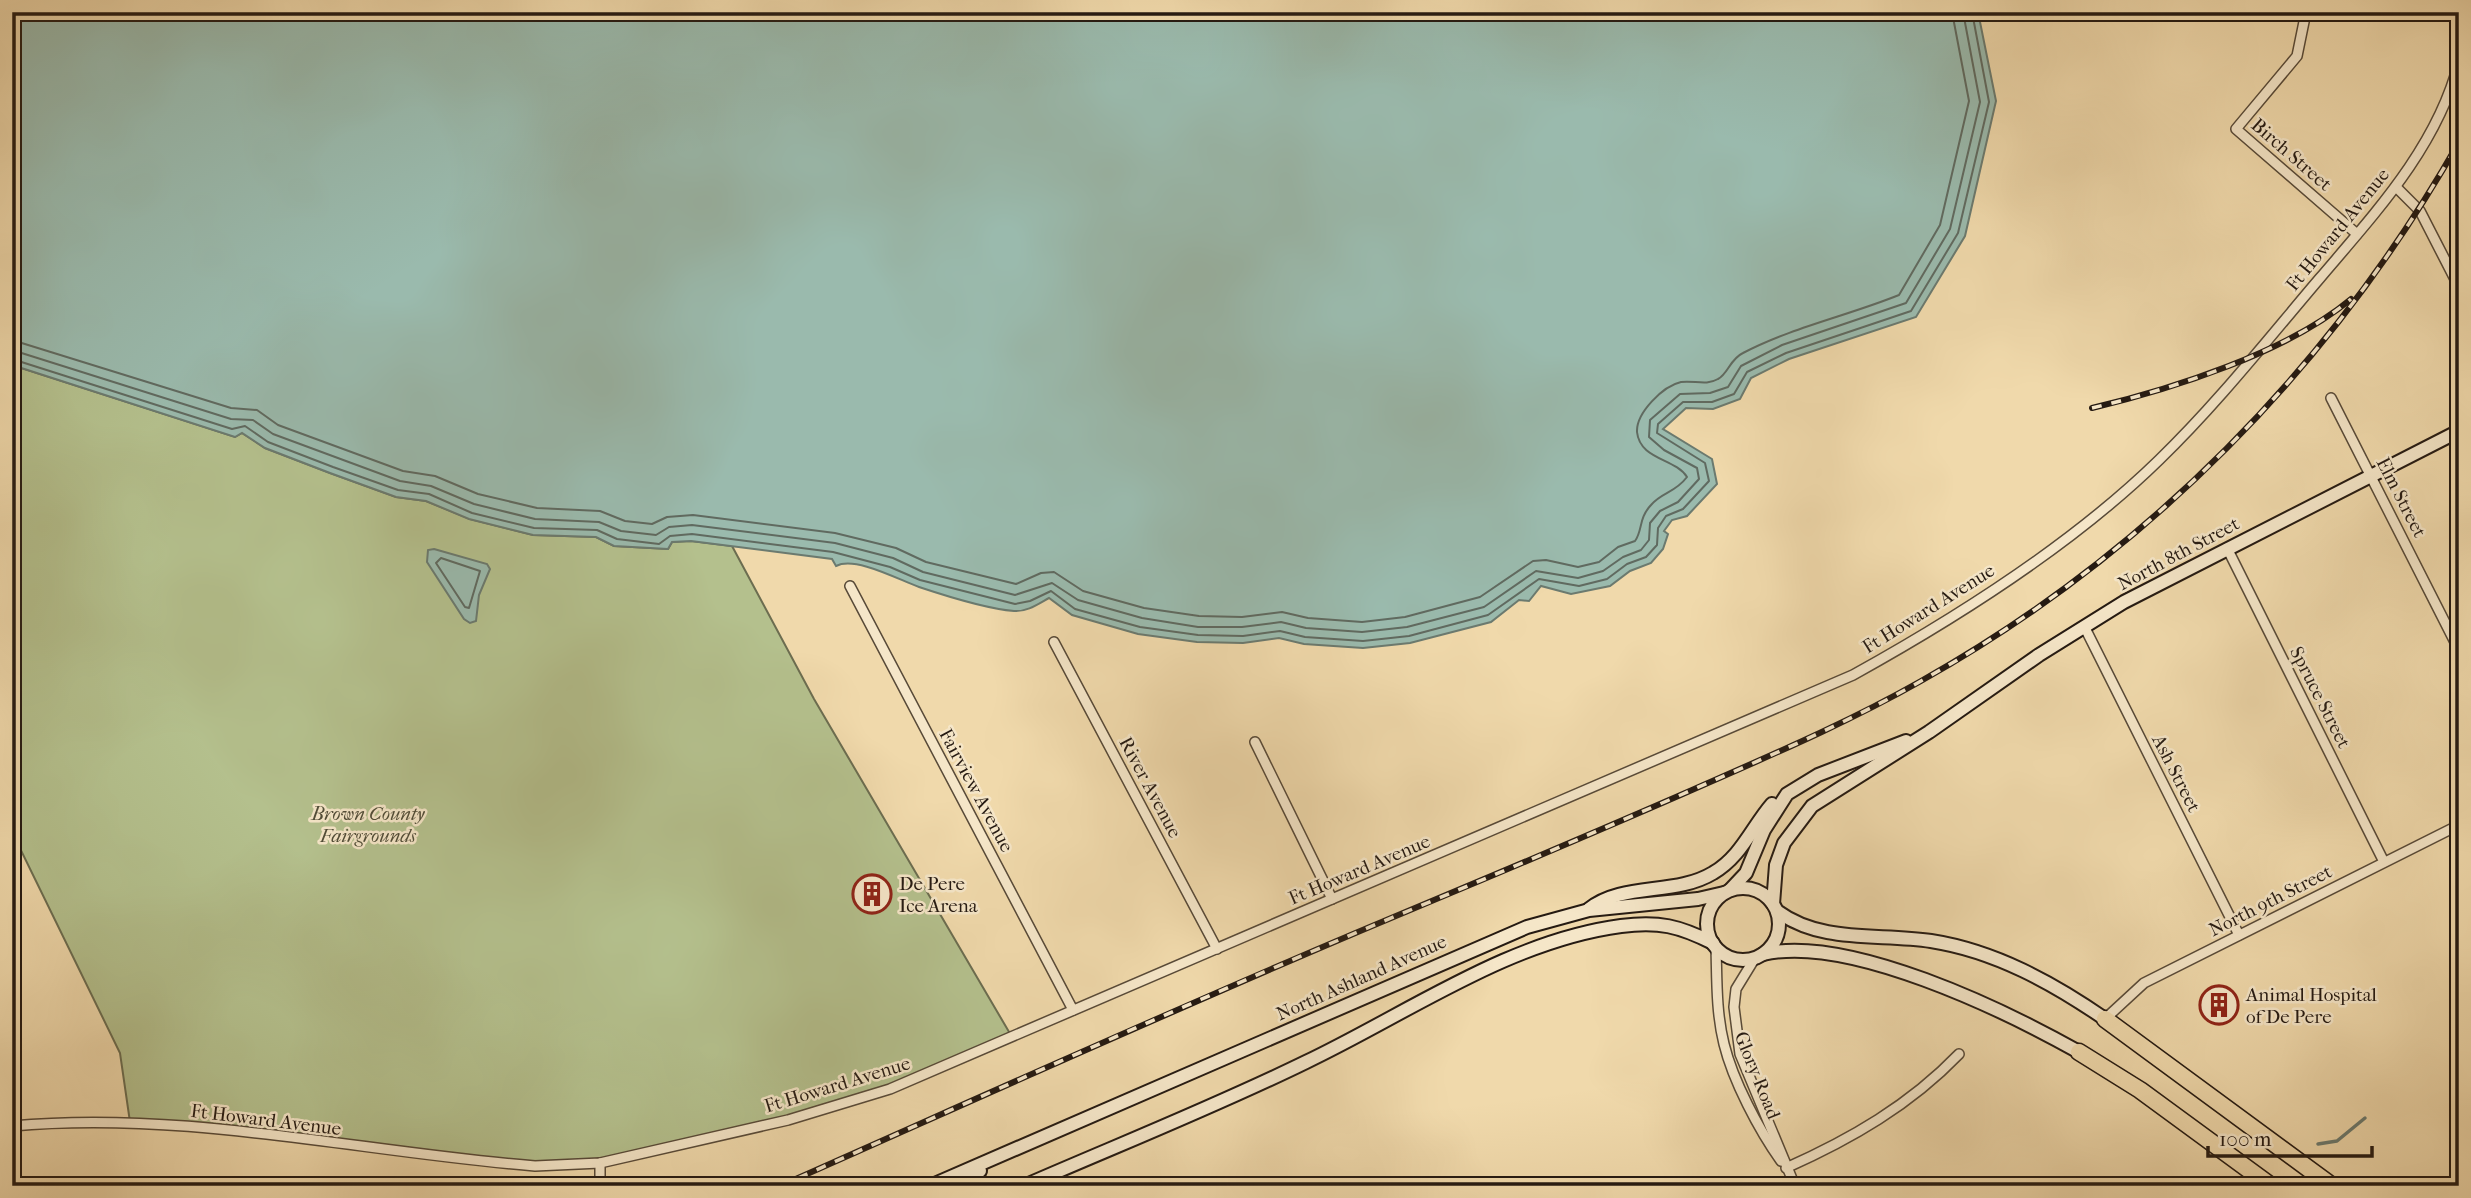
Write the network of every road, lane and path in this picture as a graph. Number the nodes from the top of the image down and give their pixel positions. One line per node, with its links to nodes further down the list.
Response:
1 (2306, 12): 4 (street, Birch Street)
2 (2459, 62): 3 (street, Ft Howard Avenue)
3 (2396, 187): 4 (street, Ft Howard Avenue); 5 (street)
4 (2357, 234): 20 (street, Ft Howard Avenue)
5 (2459, 287)
6 (2331, 398): 8 (street, Elm Street)
7 (2459, 431): 8 (main road, North 8th Street)
8 (2372, 475): 9 (main road, North 8th Street); 13 (street, Elm Street)
9 (2227, 548): 11 (main road, North 8th Street); 18 (street, Spruce Street)
10 (850, 586): 27 (street, Fairview Avenue)
11 (2084, 626): 14 (main road, North 8th Street); 23 (street, Ash Street)
12 (1054, 642): 25 (street, River Avenue)
13 (2459, 650)
14 (1929, 732): 16 (main road, North 8th Street); 21 (main road, North 8th Street)
15 (1255, 742): 20 (street)
16 (1787, 794): 19 (main road, North 8th Street); 22 (main road, North Ashland Avenue)
17 (2459, 825): 18 (street, North 9th Street)
18 (2384, 862): 23 (street, North 9th Street)
19 (1727, 892): 21 (main road); 22 (main road); 24 (main road)
20 (1332, 900): 25 (street, Ft Howard Avenue)
21 (1775, 907): 26 (main road); 28 (main road)
22 (1589, 910): 32 (main road, North Ashland Avenue)
23 (2239, 935): 28 (street, North 9th Street)
24 (1714, 945): 26 (main road); 34 (street, Glory Road); 38 (main road)
25 (1217, 949): 27 (street, Ft Howard Avenue)
26 (1759, 956): 29 (main road); 34 (street, Glory Road)
27 (1073, 1010): 33 (street, Ft Howard Avenue)
28 (2105, 1019): 41 (highway)
29 (2079, 1052): 40 (highway)
30 (1959, 1054): 34 (street)
31 (12, 1126): 33 (street, Ft Howard Avenue)
32 (1003, 1155): 36 (main road, North Ashland Avenue); 37 (main road)
33 (600, 1163): 35 (street)
34 (1786, 1168): 39 (street, Glory Road)
35 (600, 1186)
36 (930, 1186)
37 (956, 1186)
38 (1024, 1186)
39 (1795, 1186)
40 (2271, 1186)
41 (2332, 1186)

